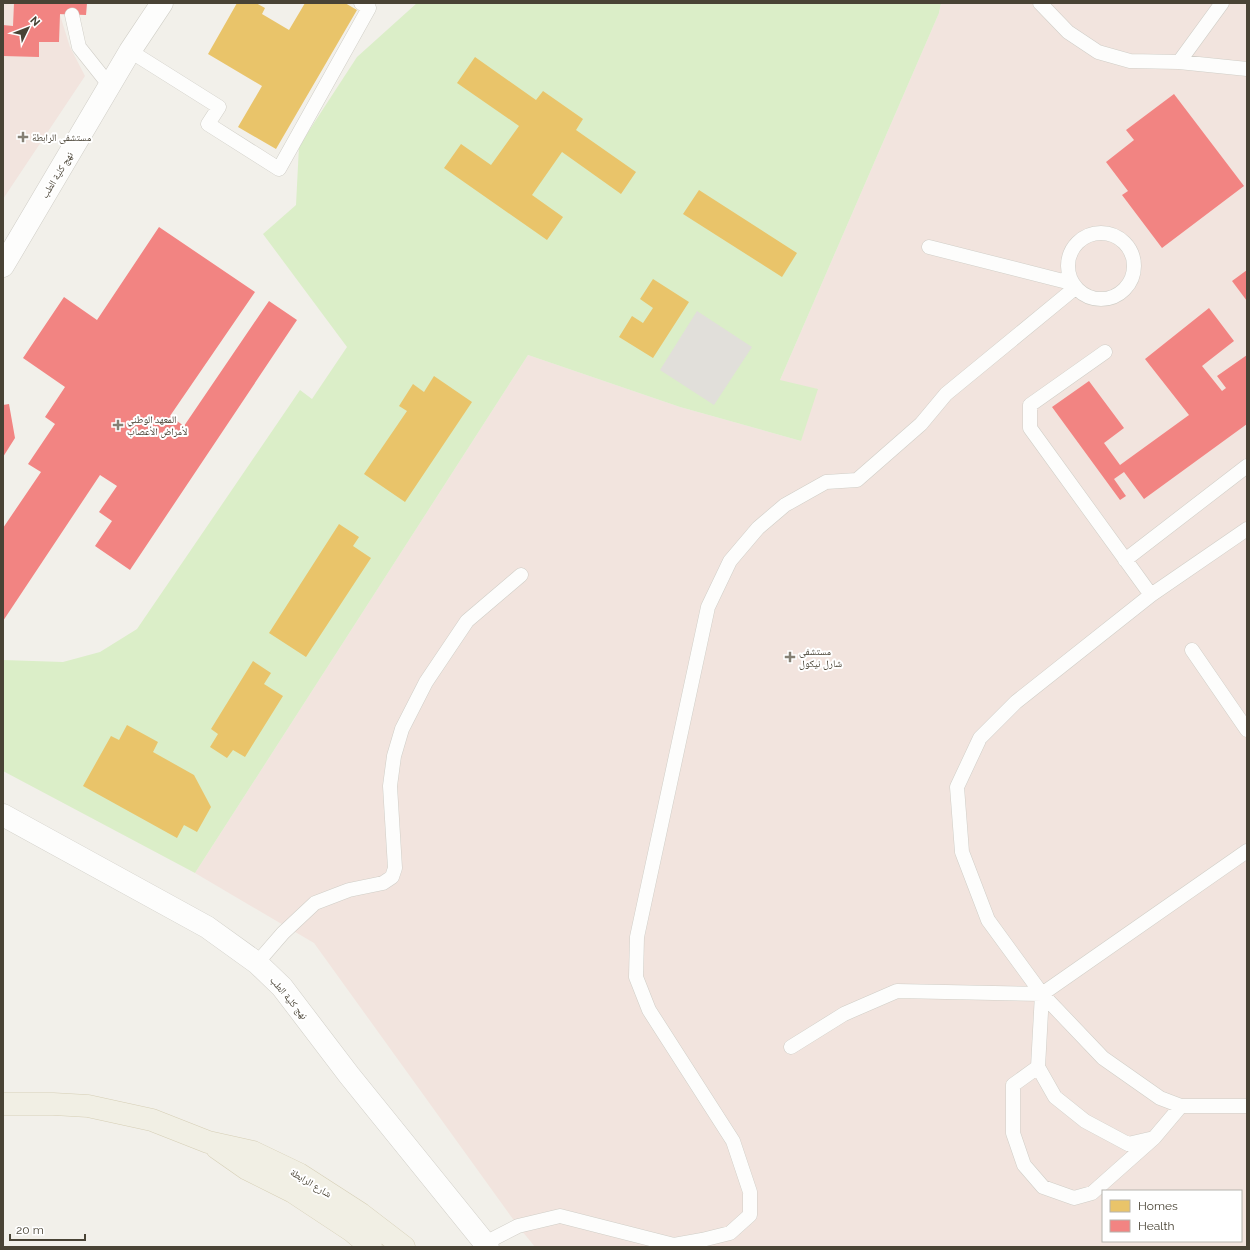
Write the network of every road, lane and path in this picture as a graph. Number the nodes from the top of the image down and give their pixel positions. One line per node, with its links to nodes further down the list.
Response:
1 (162, 3): 6 (street, نهج كلية الطب)
2 (361, 3): 6 (lane)
3 (1040, 3): 7 (lane)
4 (1222, 3): 7 (lane)
5 (72, 15): 9 (lane)
6 (130, 51): 9 (street, نهج كلية الطب)
7 (1179, 62): 8 (lane)
8 (1247, 69)
9 (110, 86): 11 (street, نهج كلية الطب)
10 (929, 246): 12 (lane)
11 (3, 266)
12 (1073, 285): 12 (lane); 32 (lane)
13 (1105, 352): 16 (lane)
14 (1247, 466): 16 (lane)
15 (1247, 529): 18 (lane)
16 (1126, 560): 18 (lane)
17 (522, 574): 23 (lane)
18 (1151, 595): 24 (lane)
19 (1192, 650): 20 (lane)
20 (1247, 730)
21 (3, 815): 23 (street, نهج كلية الطب)
22 (1247, 851): 24 (lane)
23 (257, 963): 32 (street, نهج كلية الطب)
24 (1042, 994): 25 (lane); 26 (lane); 28 (lane)
25 (791, 1047)
26 (1038, 1067): 30 (lane); 30 (lane)
27 (3, 1104): 31 (main road, شارع الرابطة)
28 (1181, 1106): 29 (lane); 30 (lane)
29 (1247, 1106)
30 (1154, 1138)
31 (208, 1142): 33 (main road, شارع الرابطة); 34 (main road, شارع الرابطة)
32 (486, 1245)
33 (371, 1247)
34 (404, 1247)

